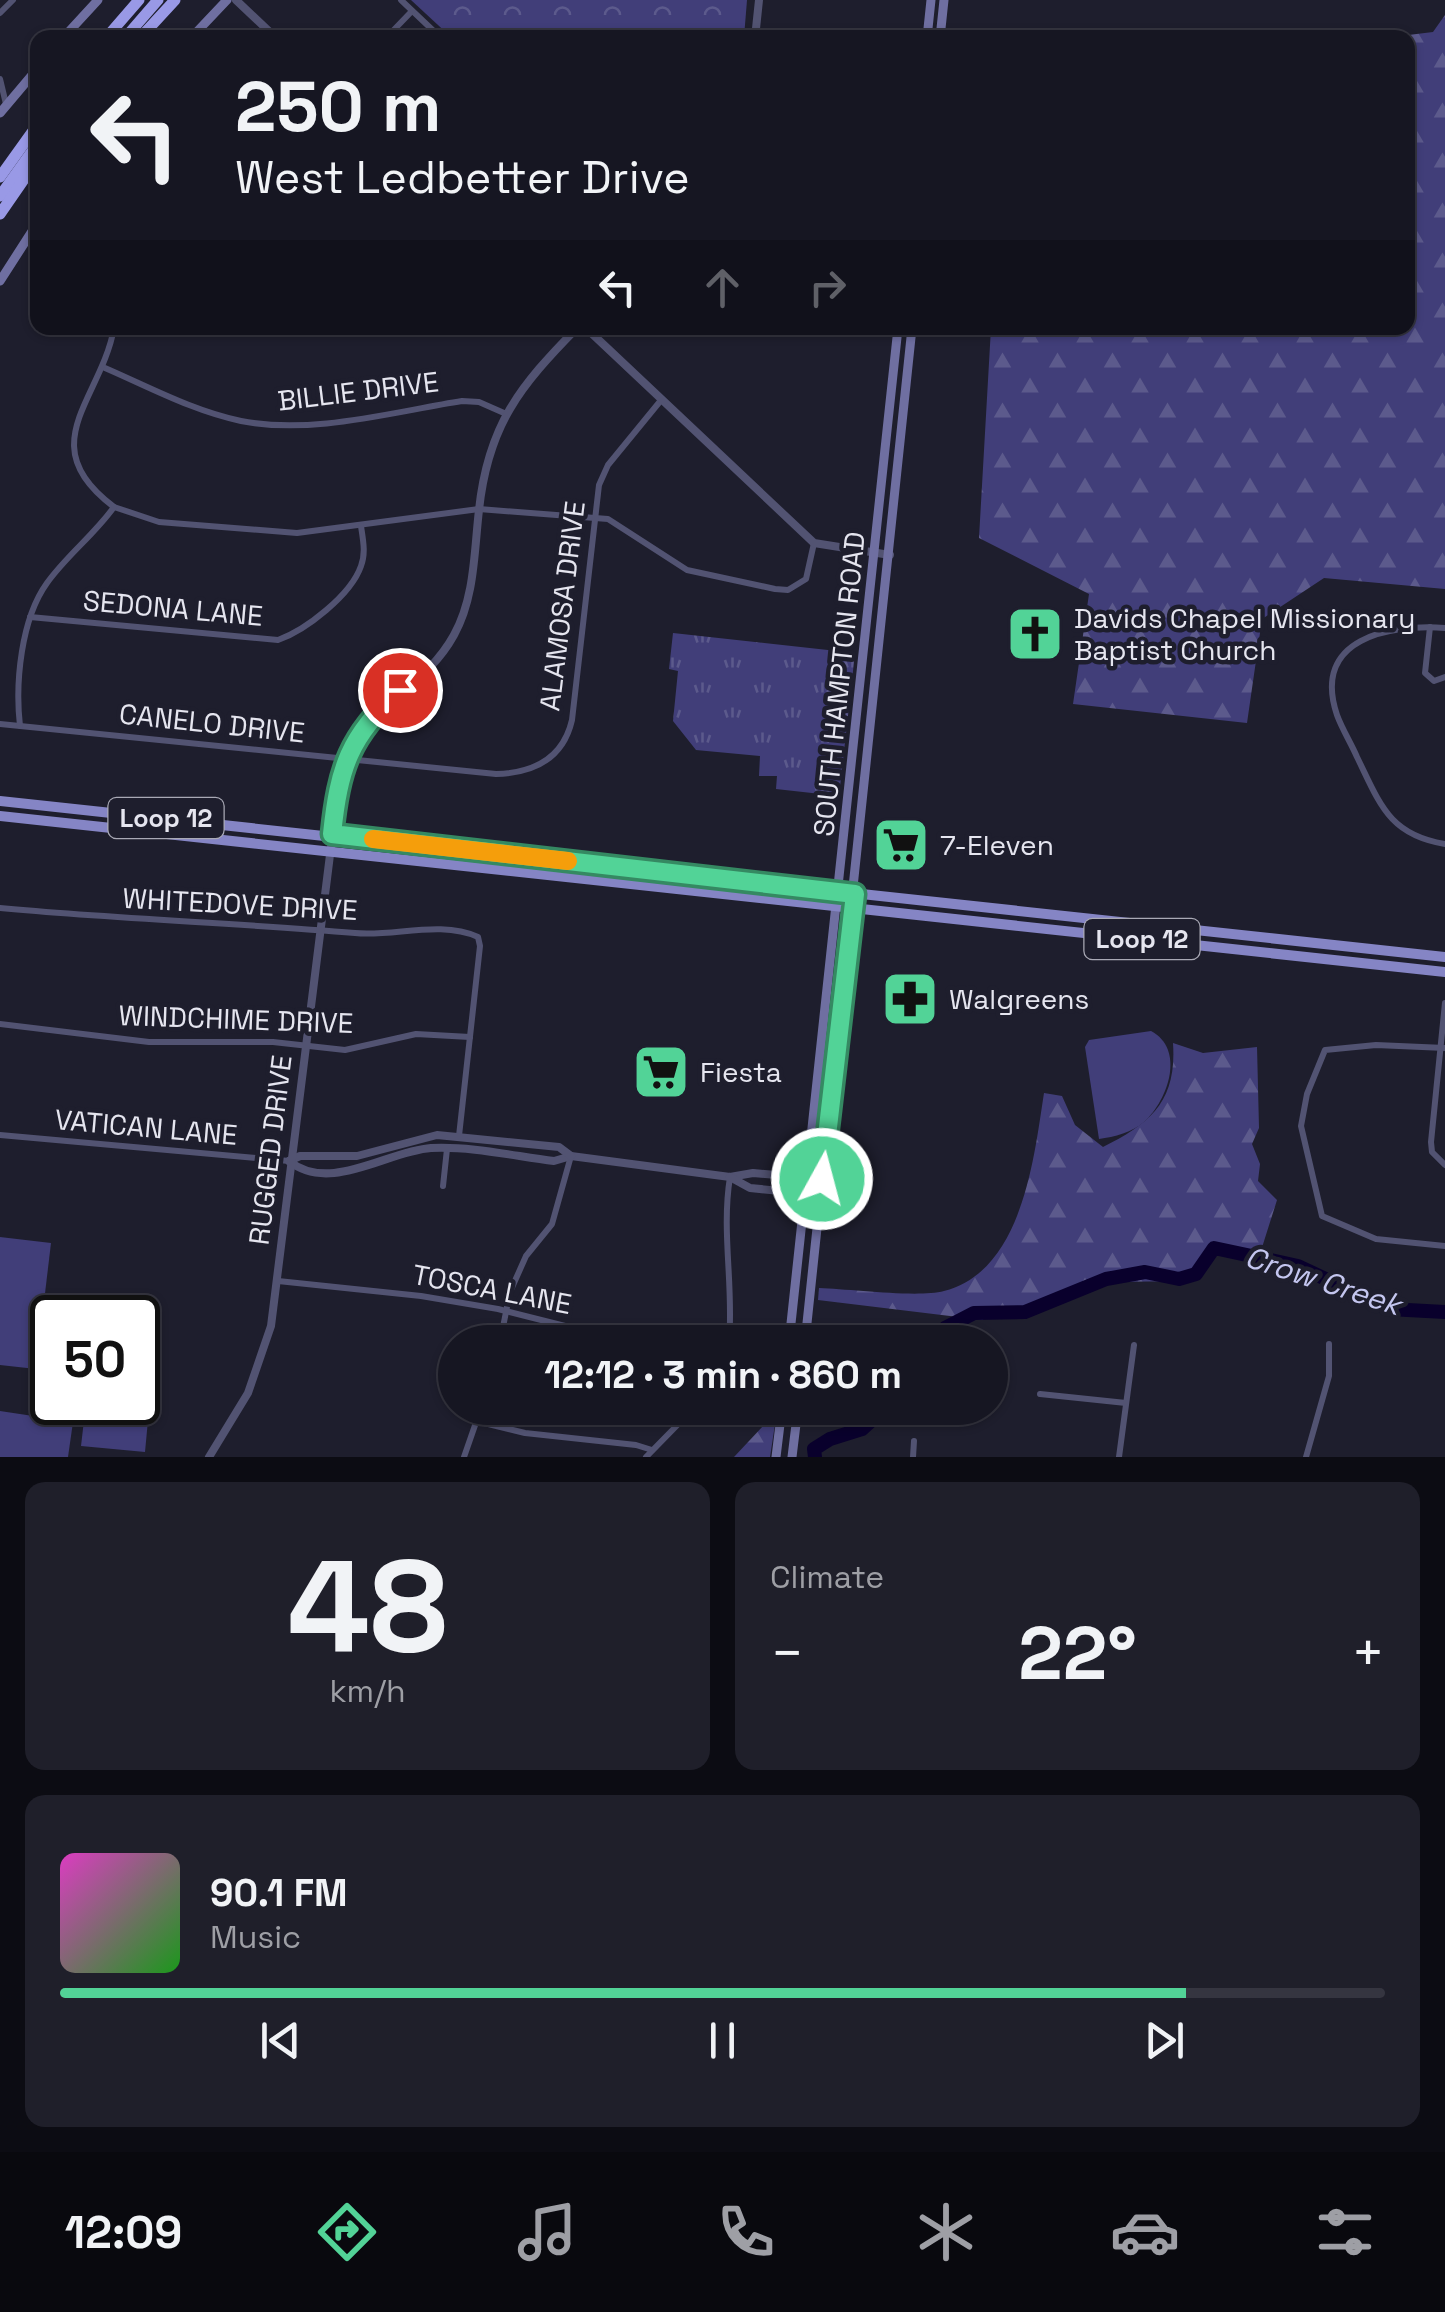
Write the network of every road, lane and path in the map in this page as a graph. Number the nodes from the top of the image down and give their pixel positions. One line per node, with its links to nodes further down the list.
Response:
1 (13, 0): 13 (street)
2 (98, 0): 14 (main road)
3 (139, 0): 15 (highway)
4 (158, 0): 16 (highway)
5 (175, 0): 17 (highway)
6 (226, 0): 18 (main road)
7 (236, 0): 19 (street)
8 (400, 0): 12 (street)
9 (759, 0): 22 (street)
10 (931, 0): 23 (main road)
11 (944, 0): 24 (main road)
12 (412, 11): 20 (street); 21 (street)
13 (0, 13)
14 (71, 30)
15 (113, 30)
16 (132, 30)
17 (147, 30)
18 (198, 30)
19 (268, 30)
20 (394, 30)
21 (432, 30)
22 (756, 30)
23 (929, 30)
24 (941, 30)
25 (30, 77): 27 (main road)
26 (0, 79): 27 (street)
27 (3, 109)
28 (30, 135): 31 (highway)
29 (30, 154): 32 (highway)
30 (30, 171): 33 (highway)
31 (0, 176)
32 (0, 196)
33 (0, 214)
34 (30, 234): 35 (main road)
35 (0, 281)
36 (112, 335): 41 (street)
37 (571, 335): 43 (street)
38 (593, 335): 42 (street)
39 (897, 335): 44 (main road, SOUTH HAMPTON ROAD)
40 (911, 335): 45 (main road, SOUTH HAMPTON ROAD)
41 (105, 368): 43 (street, BILLIE DRIVE); 46 (street)
42 (662, 399): 48 (street, ALAMOSA DRIVE); 50 (street)
43 (504, 413): 47 (street)
44 (886, 444): 45 (main road); 51 (main road, SOUTH HAMPTON ROAD)
45 (901, 446): 52 (main road, SOUTH HAMPTON ROAD)
46 (114, 507): 49 (street); 53 (street)
47 (479, 509): 48 (street); 49 (street); 61 (street)
48 (593, 517): 50 (street); 62 (street, ALAMOSA DRIVE)
49 (362, 526): 53 (street, SEDONA LANE)
50 (814, 542): 51 (street)
51 (875, 553): 52 (street); 56 (main road, SOUTH HAMPTON ROAD)
52 (891, 555): 57 (main road, SOUTH HAMPTON ROAD)
53 (30, 617): 60 (street)
54 (1430, 627): 55 (street); 58 (street); 68 (street)
55 (1445, 628)
56 (863, 666): 57 (main road); 71 (main road, SOUTH HAMPTON ROAD)
57 (877, 670): 73 (main road, SOUTH HAMPTON ROAD)
58 (1445, 677)
59 (0, 724): 60 (street, CANELO DRIVE)
60 (20, 726): 61 (street, CANELO DRIVE)
61 (345, 759): 62 (street, CANELO DRIVE); 67 (street, RUGGED DRIVE)
62 (538, 767)
63 (0, 802): 64 (main road, Loop 12)
64 (102, 812): 66 (main road); 67 (main road, Loop 12)
65 (0, 816): 66 (main road, Loop 12)
66 (100, 826): 69 (main road, Loop 12)
67 (332, 834): 69 (street, RUGGED DRIVE); 70 (main road, Loop 12)
68 (1445, 844)
69 (330, 850): 72 (main road, Loop 12); 79 (street, RUGGED DRIVE)
70 (716, 878): 71 (main road, Loop 12); 72 (main road)
71 (840, 893): 73 (main road, Loop 12); 75 (main road, SOUTH HAMPTON ROAD)
72 (712, 894): 75 (main road, Loop 12)
73 (855, 894): 76 (main road, SOUTH HAMPTON ROAD); 77 (main road, Loop 12)
74 (0, 908): 79 (street, WHITEDOVE DRIVE)
75 (838, 908): 76 (main road, Loop 12); 91 (main road, SOUTH HAMPTON ROAD)
76 (853, 910): 78 (main road, Loop 12); 92 (main road, SOUTH HAMPTON ROAD)
77 (1011, 910): 78 (main road); 80 (main road, Loop 12)
78 (1010, 927): 81 (main road, Loop 12)
79 (322, 929): 88 (street, WHITEDOVE DRIVE); 89 (street, RUGGED DRIVE)
80 (1172, 930): 81 (main road); 82 (main road, Loop 12)
81 (1119, 937): 83 (main road, Loop 12)
82 (1246, 937): 83 (main road); 84 (main road, Loop 12)
83 (1205, 946): 85 (main road, Loop 12)
84 (1445, 957)
85 (1445, 972)
86 (1445, 1003): 90 (street)
87 (0, 1024): 89 (street, WINDCHIME DRIVE)
88 (470, 1037): 89 (street, WINDCHIME DRIVE); 94 (street)
89 (305, 1046): 97 (street, RUGGED DRIVE)
90 (1444, 1048): 98 (street); 105 (street)
91 (814, 1118): 92 (main road); 100 (main road, SOUTH HAMPTON ROAD)
92 (830, 1120): 101 (main road, SOUTH HAMPTON ROAD)
93 (0, 1134): 97 (street, VATICAN LANE)
94 (459, 1136): 95 (street); 96 (street, VATICAN LANE); 97 (street, VATICAN LANE)
95 (446, 1149): 96 (street, VATICAN LANE); 97 (street, VATICAN LANE); 102 (street)
96 (571, 1156): 99 (street, VATICAN LANE); 107 (street)
97 (290, 1161): 106 (street, RUGGED DRIVE)
98 (1445, 1166)
99 (730, 1177): 100 (street, VATICAN LANE); 103 (street, VATICAN LANE); 110 (street)
100 (808, 1178): 101 (street, VATICAN LANE); 103 (main road, SOUTH HAMPTON ROAD)
101 (822, 1179): 104 (main road, SOUTH HAMPTON ROAD)
102 (443, 1186)
103 (806, 1194): 104 (street, VATICAN LANE); 111 (main road, SOUTH HAMPTON ROAD)
104 (821, 1195): 112 (main road, SOUTH HAMPTON ROAD)
105 (1445, 1246)
106 (278, 1281): 107 (street, TOSCA LANE); 124 (street, RUGGED DRIVE)
107 (506, 1311): 108 (street); 109 (street, TOSCA LANE)
108 (503, 1325)
109 (564, 1325)
110 (730, 1325)
111 (791, 1325)
112 (806, 1325)
113 (1329, 1344): 130 (street)
114 (1134, 1345): 116 (street)
115 (1040, 1394): 116 (street)
116 (1126, 1403): 129 (street)
117 (475, 1425): 125 (street)
118 (491, 1425): 123 (street)
119 (677, 1425): 123 (street)
120 (780, 1425): 126 (main road)
121 (796, 1425): 127 (main road)
122 (914, 1440): 128 (street)
123 (649, 1454)
124 (210, 1457)
125 (464, 1457)
126 (776, 1457)
127 (792, 1457)
128 (912, 1457)
129 (1119, 1457)
130 (1306, 1457)

